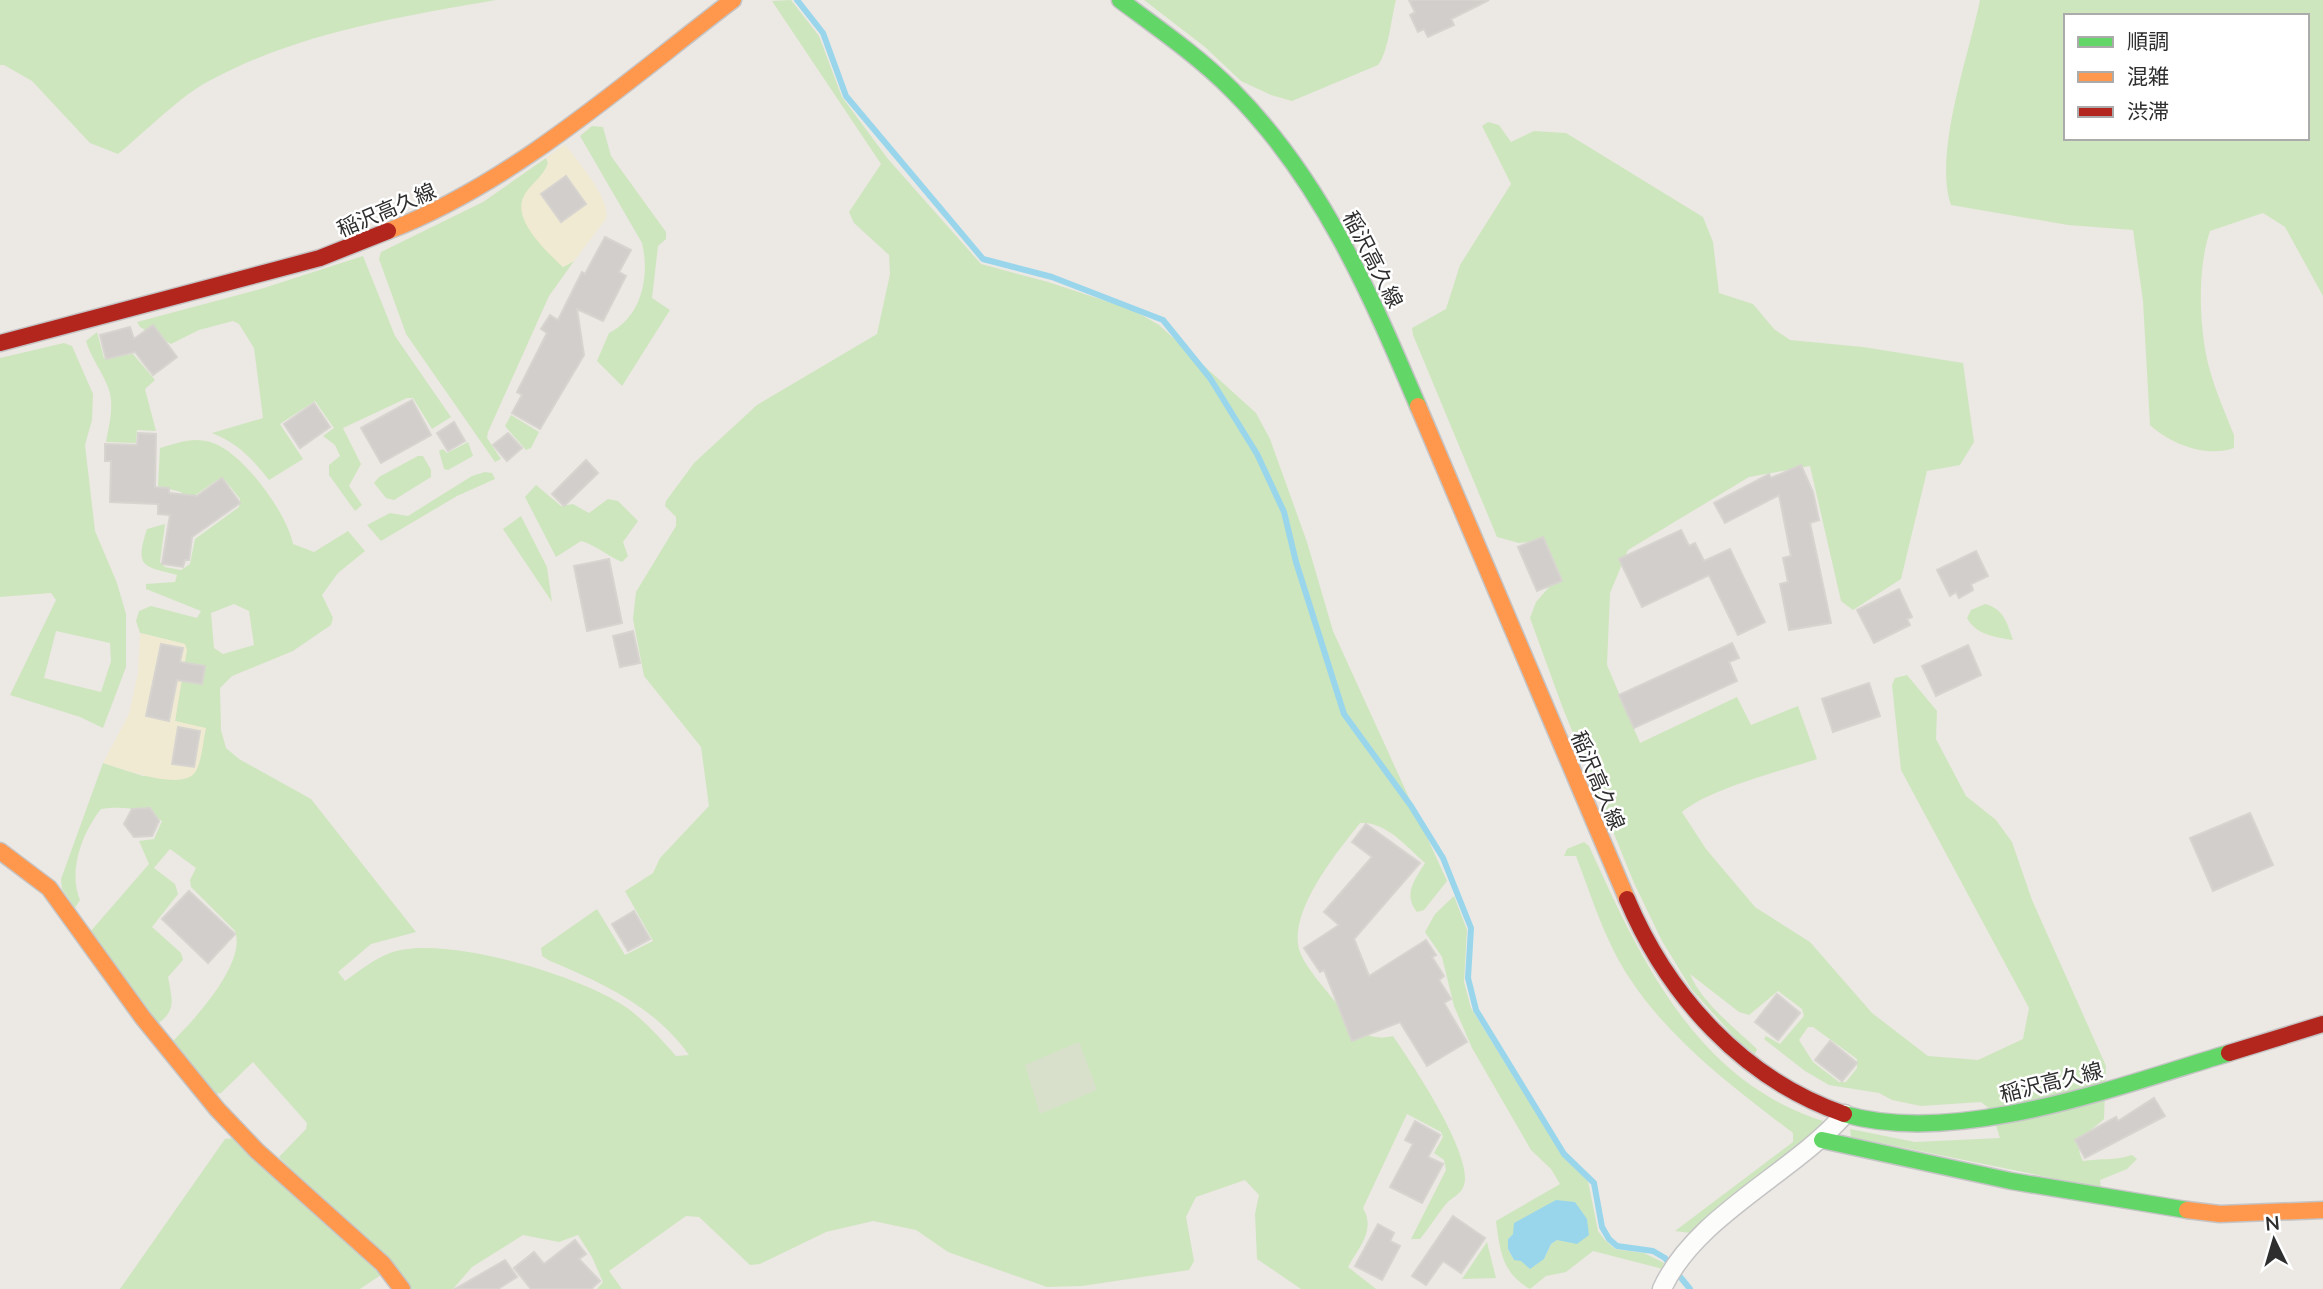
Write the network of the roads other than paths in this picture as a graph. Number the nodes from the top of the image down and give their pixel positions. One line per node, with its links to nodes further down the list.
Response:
1 (733, 0): 3 (main road, 稲沢高久線)
2 (1120, 0): 6 (main road, 稲沢高久線)
3 (0, 343)
4 (0, 851): 9 (main road)
5 (2323, 1024): 6 (main road, 稲沢高久線)
6 (1845, 1114): 7 (street)
7 (1822, 1140): 8 (main road); 10 (street)
8 (2323, 1210)
9 (402, 1289)
10 (1662, 1289)

